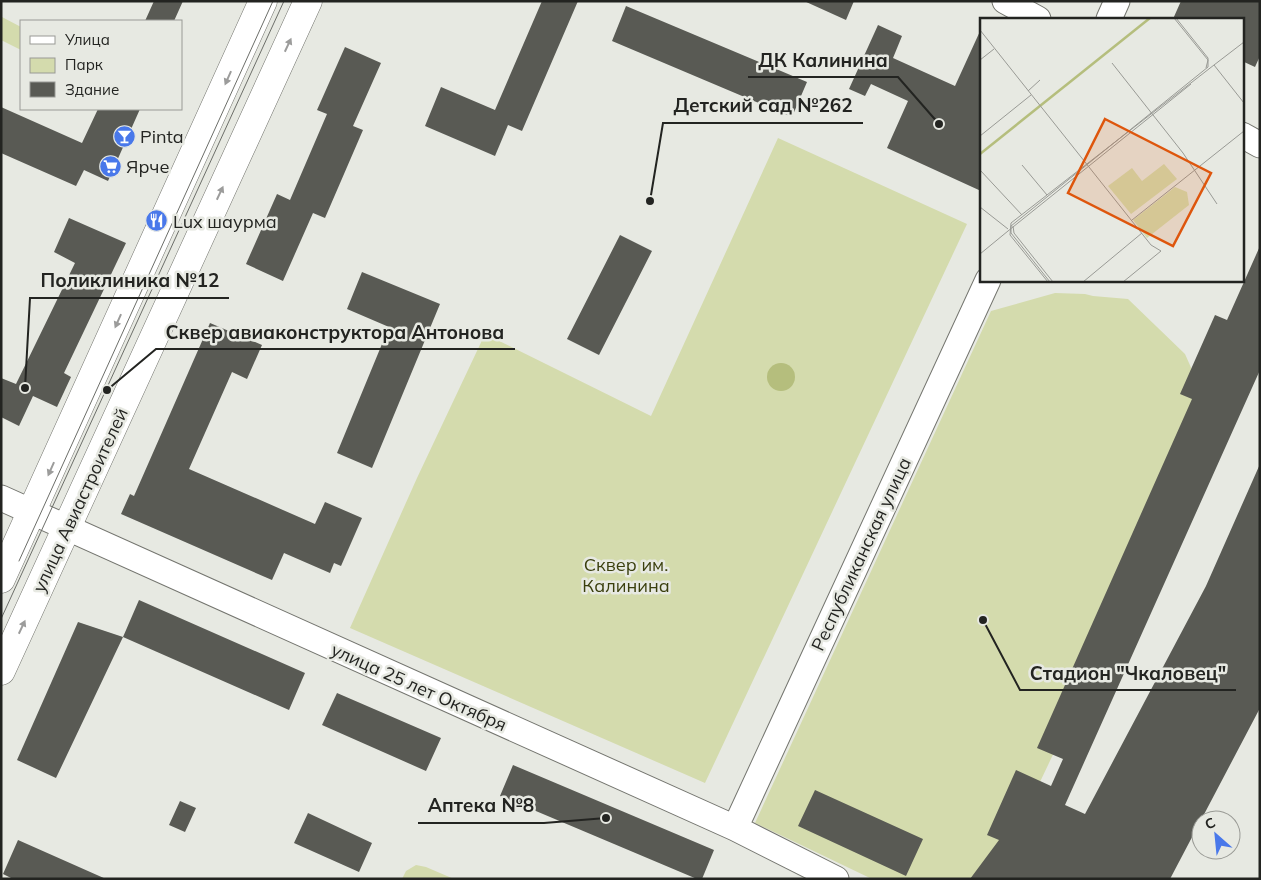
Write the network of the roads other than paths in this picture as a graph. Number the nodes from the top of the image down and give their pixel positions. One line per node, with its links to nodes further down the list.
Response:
1 (263, 1): 11 (main road, one-way to 11)
2 (308, 1): 12 (main road, улица Авиастроителей, one-way to 2)
3 (1005, 1): 5 (street)
4 (1117, 1): 6 (street)
5 (1036, 18)
6 (1109, 18)
7 (1244, 136): 8 (street)
8 (1260, 145)
9 (988, 281): 15 (street, Республиканская улица)
10 (1, 498): 11 (street, улица 25 лет Октября)
11 (32, 512): 12 (street, улица 25 лет Октября); 13 (main road)
12 (67, 528): 14 (main road, улица Авиастроителей, one-way to 12); 15 (street, улица 25 лет Октября)
13 (1, 579)
14 (1, 671)
15 (735, 828): 16 (street, улица 25 лет Октября)
16 (836, 879)

